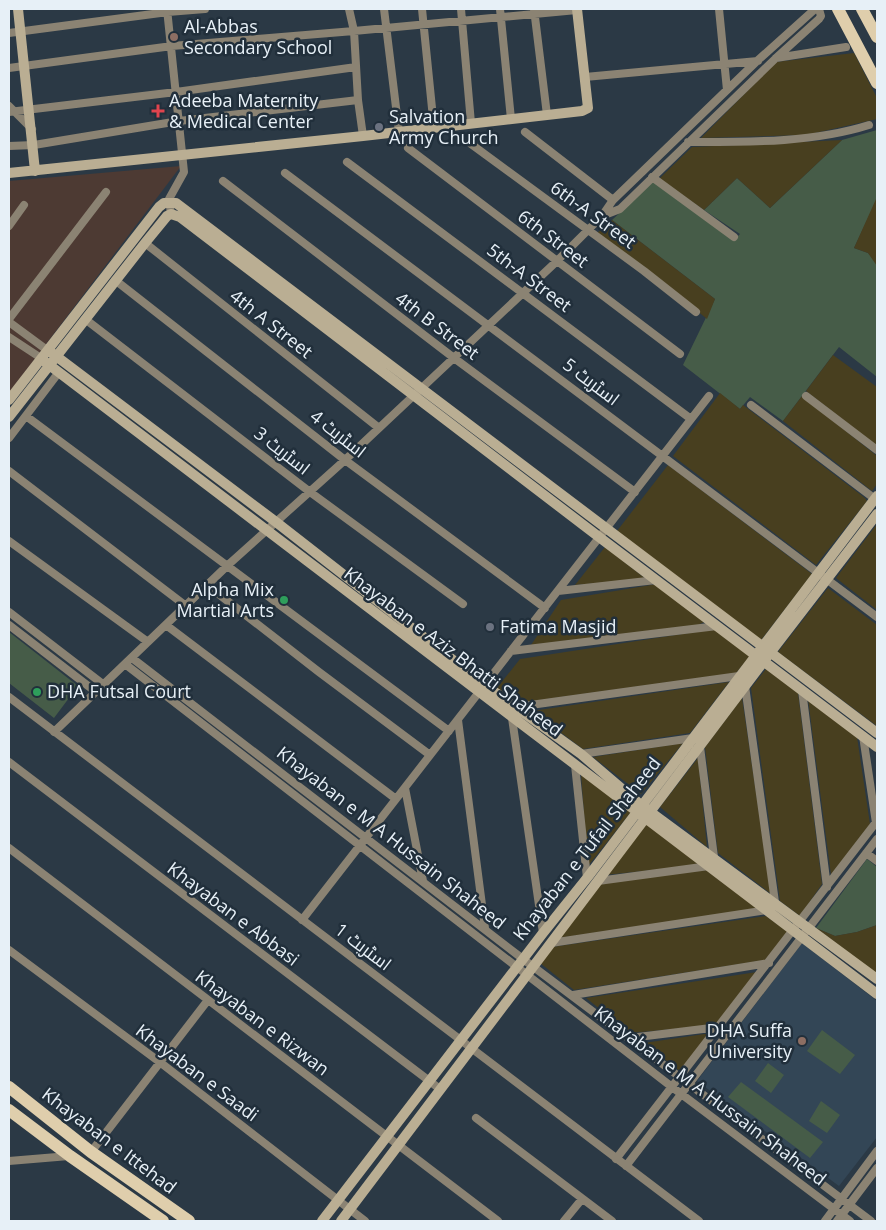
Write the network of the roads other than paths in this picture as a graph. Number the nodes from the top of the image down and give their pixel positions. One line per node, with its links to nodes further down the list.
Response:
1 (18, 9): 20 (street)
2 (205, 9): 13 (street)
3 (350, 9): 19 (street)
4 (384, 9): 18 (street)
5 (422, 9): 17 (street)
6 (461, 9): 16 (street)
7 (577, 9): 14 (street); 31 (street)
8 (719, 9): 28 (street)
9 (815, 9): 26 (street)
10 (819, 9): 25 (street)
11 (838, 9): 32 (main road)
12 (862, 9): 22 (main road)
13 (167, 10): 20 (street); 23 (street)
14 (535, 11): 15 (street); 38 (street)
15 (501, 13): 16 (street); 39 (street)
16 (462, 21): 17 (street); 41 (street)
17 (424, 25): 18 (street); 43 (street)
18 (386, 28): 19 (street); 45 (street)
19 (354, 31): 23 (street); 30 (street)
20 (21, 32): 21 (street); 27 (street)
21 (9, 33)
22 (877, 38)
23 (172, 46): 27 (street); 34 (street)
24 (846, 47): 25 (street)
25 (776, 58): 26 (street); 48 (street)
26 (757, 61): 28 (street); 33 (street)
27 (25, 64): 29 (street); 37 (street)
28 (724, 65): 31 (street); 33 (street)
29 (9, 68)
30 (356, 68): 34 (street); 35 (street)
31 (585, 77): 38 (street)
32 (877, 83)
33 (727, 90): 61 (street)
34 (176, 92): 37 (street); 40 (street)
35 (358, 100): 40 (street); 47 (street)
36 (10, 110): 37 (street); 44 (street)
37 (30, 110): 44 (street)
38 (547, 115): 39 (street)
39 (511, 119): 41 (street)
40 (179, 122): 50 (street); 53 (street)
41 (471, 123): 43 (street)
42 (869, 124): 48 (street)
43 (434, 128): 45 (street)
44 (32, 130): 50 (street)
45 (399, 132): 47 (street)
46 (525, 132): 61 (street)
47 (363, 136): 53 (street)
48 (688, 142): 58 (street)
49 (471, 144): 67 (street, 6th-A Street)
50 (34, 145): 51 (street); 55 (street)
51 (9, 146)
52 (408, 148): 70 (street, 6th Street)
53 (183, 153): 55 (street); 62 (street)
54 (347, 162): 72 (street, 5th-A Street)
55 (36, 171): 56 (street)
56 (9, 172)
57 (285, 173): 76 (street, اسٹریٹ 5)
58 (652, 177): 65 (street); 68 (street)
59 (223, 181): 80 (street, 4th B Street)
60 (106, 192): 75 (street)
61 (613, 200): 65 (street)
62 (172, 202): 64 (street); 79 (street); 82 (street)
63 (24, 204): 66 (street)
64 (171, 214): 69 (street); 82 (street)
65 (602, 216): 67 (street)
66 (9, 226)
67 (589, 230): 70 (street); 73 (street, 6th-A Street)
68 (734, 237)
69 (145, 243): 71 (street); 90 (street, 4th A Street)
70 (557, 261): 72 (street); 78 (street, 6th Street)
71 (115, 280): 74 (street); 94 (street, اسٹریٹ 4)
72 (524, 292): 76 (street); 89 (street, 5th-A Street)
73 (696, 312)
74 (85, 319): 79 (street); 96 (street, اسٹریٹ 3)
75 (9, 321): 79 (street, Khayaban e Aziz Bhatti Shaheed)
76 (489, 325): 80 (street); 93 (street, اسٹریٹ 5)
77 (9, 336): 79 (street, Khayaban e Aziz Bhatti Shaheed)
78 (680, 354)
79 (48, 357): 81 (street, Khayaban e Aziz Bhatti Shaheed); 85 (street); 88 (street); 100 (street, Khayaban e Aziz Bhatti Shaheed)
80 (454, 358): 82 (street); 97 (street, 4th B Street)
81 (59, 372): 87 (street); 102 (street, Khayaban e Aziz Bhatti Shaheed)
82 (418, 392): 90 (street); 101 (street); 103 (street)
83 (709, 396): 89 (street)
84 (806, 396): 92 (street)
85 (9, 400)
86 (751, 405): 98 (street)
87 (26, 416): 91 (street); 105 (street)
88 (9, 417)
89 (692, 419): 93 (street)
90 (379, 428): 94 (street)
91 (9, 438)
92 (877, 450)
93 (663, 456): 97 (street); 106 (street, اسٹریٹ 5)
94 (345, 460): 96 (street); 112 (street, اسٹریٹ 4)
95 (9, 471): 111 (street)
96 (310, 492): 100 (street); 110 (street, اسٹریٹ 3)
97 (635, 492): 101 (street)
98 (876, 498): 106 (street, Khayaban e Tufail Shaheed)
99 (877, 514): 106 (street, Khayaban e Tufail Shaheed)
100 (276, 522): 102 (street); 126 (street, Khayaban e Aziz Bhatti Shaheed)
101 (606, 529): 103 (street); 120 (street)
102 (268, 530): 105 (street); 126 (street, Khayaban e Aziz Bhatti Shaheed)
103 (600, 538): 107 (street); 109 (street)
104 (9, 541): 118 (street)
105 (228, 565): 108 (street); 133 (street)
106 (823, 575): 114 (street, اسٹریٹ 5); 120 (street, Khayaban e Tufail Shaheed)
107 (656, 580): 109 (street); 117 (street)
108 (208, 585): 111 (street); 141 (street)
109 (558, 591): 112 (street)
110 (463, 604)
111 (186, 606): 116 (street)
112 (545, 608): 119 (street)
113 (9, 612): 124 (street)
114 (877, 617)
115 (9, 625): 128 (street)
116 (166, 625): 118 (street); 145 (street)
117 (717, 626): 119 (street); 120 (street)
118 (148, 642): 121 (street)
119 (511, 651): 126 (street)
120 (763, 653): 123 (street, Khayaban e Tufail Shaheed); 125 (street, Khayaban e Tufail Shaheed); 127 (street); 135 (street)
121 (132, 658): 122 (street); 149 (street, Khayaban e M A Hussain Shaheed)
122 (125, 664): 124 (street); 151 (street, Khayaban e M A Hussain Shaheed)
123 (739, 676): 130 (street); 137 (street, Khayaban e Tufail Shaheed)
124 (104, 685): 128 (street)
125 (745, 686): 138 (street, Khayaban e Tufail Shaheed); 160 (street)
126 (482, 688): 130 (street, Khayaban e Aziz Bhatti Shaheed); 131 (street, Khayaban e Aziz Bhatti Shaheed); 132 (street)
127 (802, 690): 136 (street); 159 (street)
128 (96, 692): 134 (street)
129 (9, 697): 134 (street, اسٹریٹ 1)
130 (516, 707): 140 (street, Khayaban e Aziz Bhatti Shaheed)
131 (512, 718): 143 (street, Khayaban e Aziz Bhatti Shaheed); 167 (street)
132 (458, 720): 133 (street); 164 (street)
133 (449, 731): 141 (street)
134 (54, 732): 162 (street, اسٹریٹ 1)
135 (877, 733)
136 (863, 736): 139 (street); 148 (street)
137 (693, 738): 140 (street); 146 (street, Khayaban e Tufail Shaheed)
138 (700, 747): 147 (street, Khayaban e Tufail Shaheed); 155 (street)
139 (877, 747)
140 (581, 754): 146 (street, Khayaban e Aziz Bhatti Shaheed)
141 (430, 755): 144 (street)
142 (9, 762): 184 (street, Khayaban e Abbasi)
143 (575, 765): 146 (street, Khayaban e Aziz Bhatti Shaheed); 156 (street)
144 (405, 788): 145 (street); 157 (street)
145 (396, 799): 149 (street)
146 (639, 808): 147 (street, Khayaban e Aziz Bhatti Shaheed); 156 (street, Khayaban e Tufail Shaheed)
147 (649, 815): 155 (street, Khayaban e Aziz Bhatti Shaheed); 158 (street, Khayaban e Tufail Shaheed)
148 (877, 822): 159 (street)
149 (366, 838): 151 (street); 157 (street, Khayaban e M A Hussain Shaheed)
150 (877, 839): 153 (street)
151 (360, 845): 162 (street); 171 (street, Khayaban e M A Hussain Shaheed)
152 (9, 848): 177 (street, Khayaban e Rizwan)
153 (866, 853): 154 (street); 165 (street)
154 (877, 861)
155 (711, 862): 158 (street); 160 (street, Khayaban e Aziz Bhatti Shaheed); 161 (street, Khayaban e Aziz Bhatti Shaheed)
156 (587, 878): 167 (street, Khayaban e Tufail Shaheed)
157 (423, 881): 164 (street, Khayaban e M A Hussain Shaheed)
158 (598, 881): 169 (street, Khayaban e Tufail Shaheed)
159 (827, 887): 163 (street)
160 (775, 902): 163 (street, Khayaban e Aziz Bhatti Shaheed)
161 (767, 910): 166 (street, Khayaban e Aziz Bhatti Shaheed); 169 (street)
162 (302, 920): 180 (street, اسٹریٹ 1)
163 (800, 921): 165 (street, Khayaban e Aziz Bhatti Shaheed); 166 (street)
164 (485, 928): 171 (street, Khayaban e M A Hussain Shaheed)
165 (809, 928): 168 (street); 174 (street, Khayaban e Aziz Bhatti Shaheed)
166 (793, 930): 168 (street, Khayaban e Aziz Bhatti Shaheed); 172 (street)
167 (543, 932): 171 (street, Khayaban e Tufail Shaheed)
168 (803, 937): 175 (street, Khayaban e Aziz Bhatti Shaheed); 185 (street)
169 (551, 943): 173 (street, Khayaban e Tufail Shaheed)
170 (9, 950): 182 (street, Khayaban e Saadi)
171 (520, 963): 173 (street, Khayaban e M A Hussain Shaheed); 180 (street, Khayaban e Tufail Shaheed)
172 (769, 963): 176 (street); 178 (street)
173 (530, 970): 176 (street, Khayaban e M A Hussain Shaheed); 181 (street, Khayaban e Tufail Shaheed); 187 (street, Khayaban e M A Hussain Shaheed)
174 (877, 979)
175 (877, 994)
176 (573, 996): 179 (street, Khayaban e M A Hussain Shaheed)
177 (208, 1000): 182 (street); 192 (street, Khayaban e Rizwan)
178 (718, 1027): 179 (street); 183 (street)
179 (630, 1038): 183 (street, Khayaban e M A Hussain Shaheed)
180 (460, 1041): 181 (street, اسٹریٹ 1); 184 (street, Khayaban e Tufail Shaheed)
181 (470, 1049): 188 (street, Khayaban e Tufail Shaheed); 197 (street, اسٹریٹ 1)
182 (161, 1063): 195 (street); 203 (street, Khayaban e Saadi)
183 (680, 1076): 185 (street, Khayaban e M A Hussain Shaheed); 187 (street)
184 (430, 1080): 188 (street, Khayaban e Abbasi); 192 (street, Khayaban e Tufail Shaheed)
185 (689, 1084): 189 (street); 202 (street, Khayaban e M A Hussain Shaheed)
186 (9, 1087): 195 (main road, Khayaban e Ittehad)
187 (672, 1087): 189 (street, Khayaban e M A Hussain Shaheed); 197 (street)
188 (441, 1088): 193 (street, Khayaban e Tufail Shaheed)
189 (681, 1094): 199 (street); 206 (street, Khayaban e M A Hussain Shaheed)
190 (9, 1110): 196 (main road, Khayaban e Ittehad)
191 (476, 1118): 201 (street)
192 (386, 1137): 193 (street, Khayaban e Rizwan); 203 (street, Khayaban e Tufail Shaheed)
193 (398, 1145): 205 (street, Khayaban e Tufail Shaheed); 213 (street, Khayaban e Rizwan)
194 (877, 1151): 202 (street)
195 (91, 1152): 209 (main road, Khayaban e Ittehad)
196 (70, 1156): 198 (street); 208 (main road, Khayaban e Ittehad)
197 (616, 1159): 199 (street, اسٹریٹ 1)
198 (9, 1161)
199 (626, 1166): 216 (street, اسٹریٹ 1)
200 (877, 1168): 204 (street)
201 (582, 1199): 214 (street); 215 (street)
202 (842, 1199): 204 (street, Khayaban e M A Hussain Shaheed); 206 (street)
203 (338, 1200): 205 (street, Khayaban e Saadi); 210 (street, Khayaban e Tufail Shaheed)
204 (849, 1204): 207 (street); 219 (street, Khayaban e M A Hussain Shaheed)
205 (350, 1209): 211 (street, Khayaban e Tufail Shaheed); 212 (street, Khayaban e Saadi)
206 (833, 1209): 207 (street, Khayaban e M A Hussain Shaheed); 217 (street)
207 (839, 1218): 218 (street, Khayaban e M A Hussain Shaheed)
208 (163, 1221)
209 (189, 1221)
210 (322, 1221)
211 (341, 1221)
212 (366, 1221)
213 (498, 1221)
214 (564, 1221)
215 (612, 1221)
216 (699, 1221)
217 (824, 1221)
218 (850, 1221)
219 (871, 1221)

